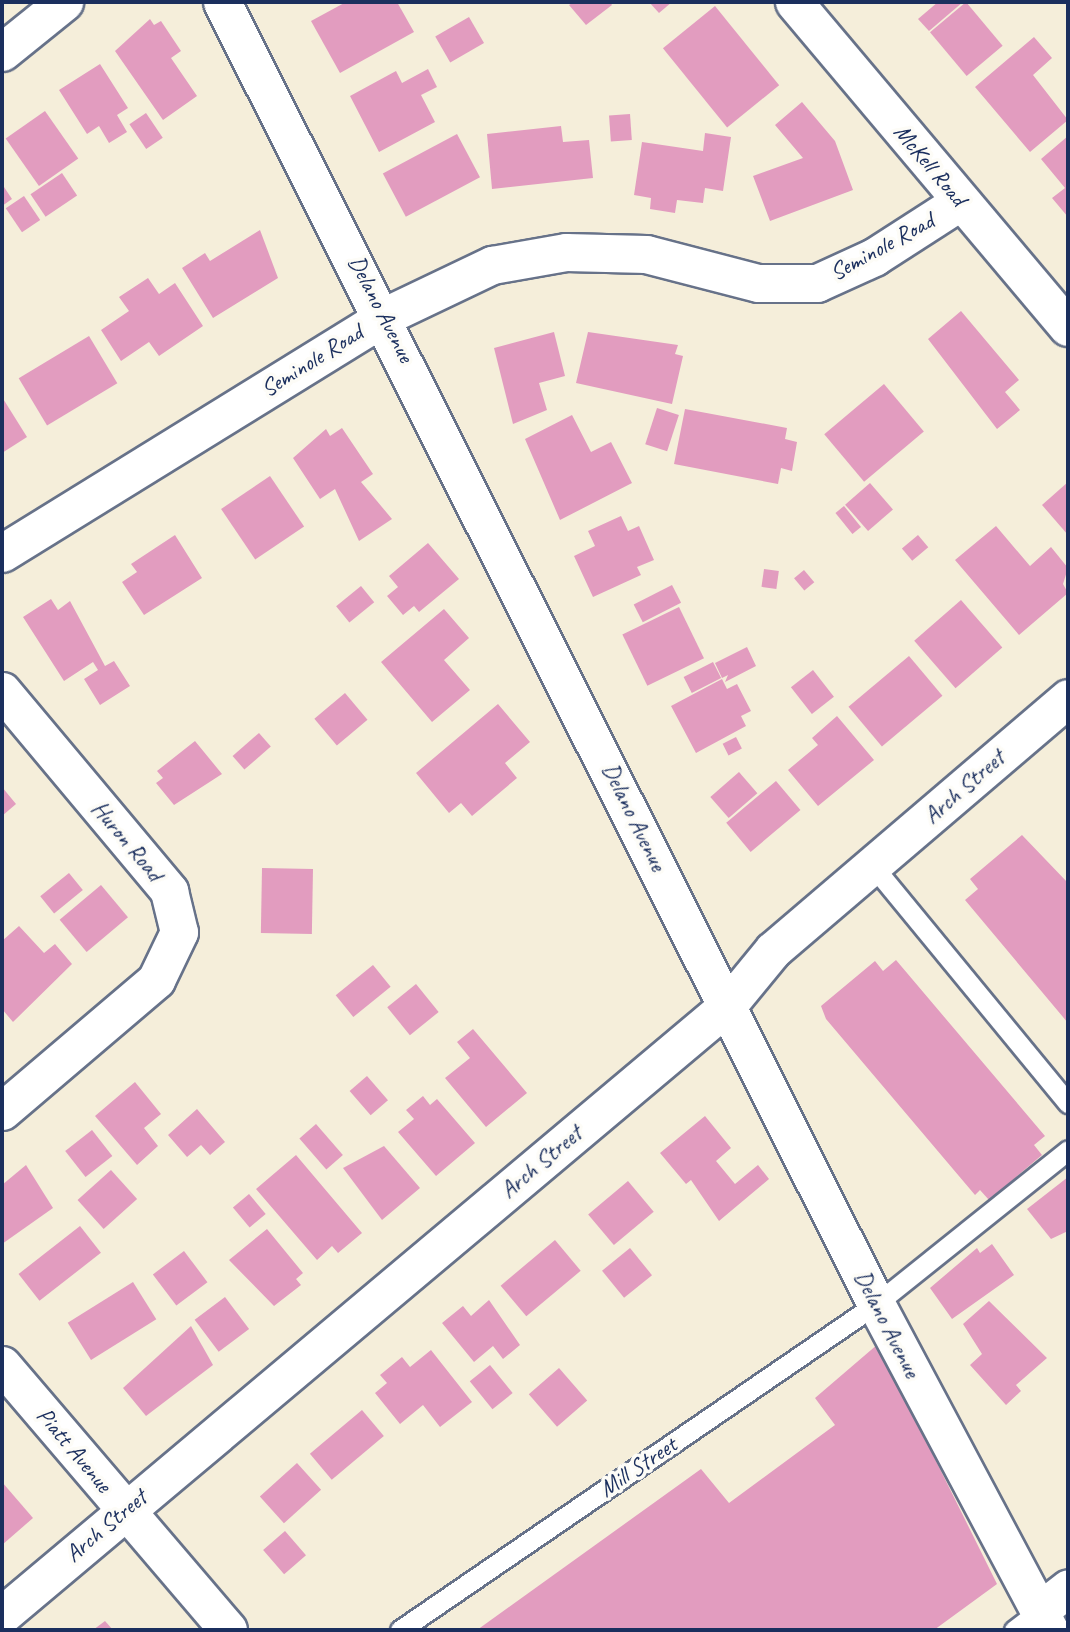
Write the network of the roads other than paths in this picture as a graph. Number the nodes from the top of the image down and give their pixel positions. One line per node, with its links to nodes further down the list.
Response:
1 (64, 2): 4 (street)
2 (222, 2): 6 (street, Delano Avenue)
3 (794, 2): 5 (street, McKell Road)
4 (2, 52)
5 (961, 201): 6 (street, Seminole Road); 7 (street, McKell Road)
6 (385, 316): 8 (street, Seminole Road); 12 (street, Delano Avenue)
7 (1068, 327)
8 (2, 553)
9 (2, 691): 14 (street, Huron Road)
10 (1068, 698): 11 (street, Arch Street)
11 (873, 866): 12 (street, Arch Street); 13 (lane)
12 (727, 1006): 16 (street, Delano Avenue); 18 (street, Arch Street)
13 (1068, 1103)
14 (2, 1111)
15 (1068, 1150): 16 (lane, Mill Street)
16 (876, 1304): 21 (street, Delano Avenue); 23 (lane, Mill Street)
17 (2, 1365): 18 (street, Piatt Avenue)
18 (125, 1510): 20 (street, Arch Street); 22 (street, Piatt Avenue)
19 (1068, 1588): 21 (street)
20 (2, 1615)
21 (1034, 1624)
22 (228, 1630)
23 (400, 1630)

